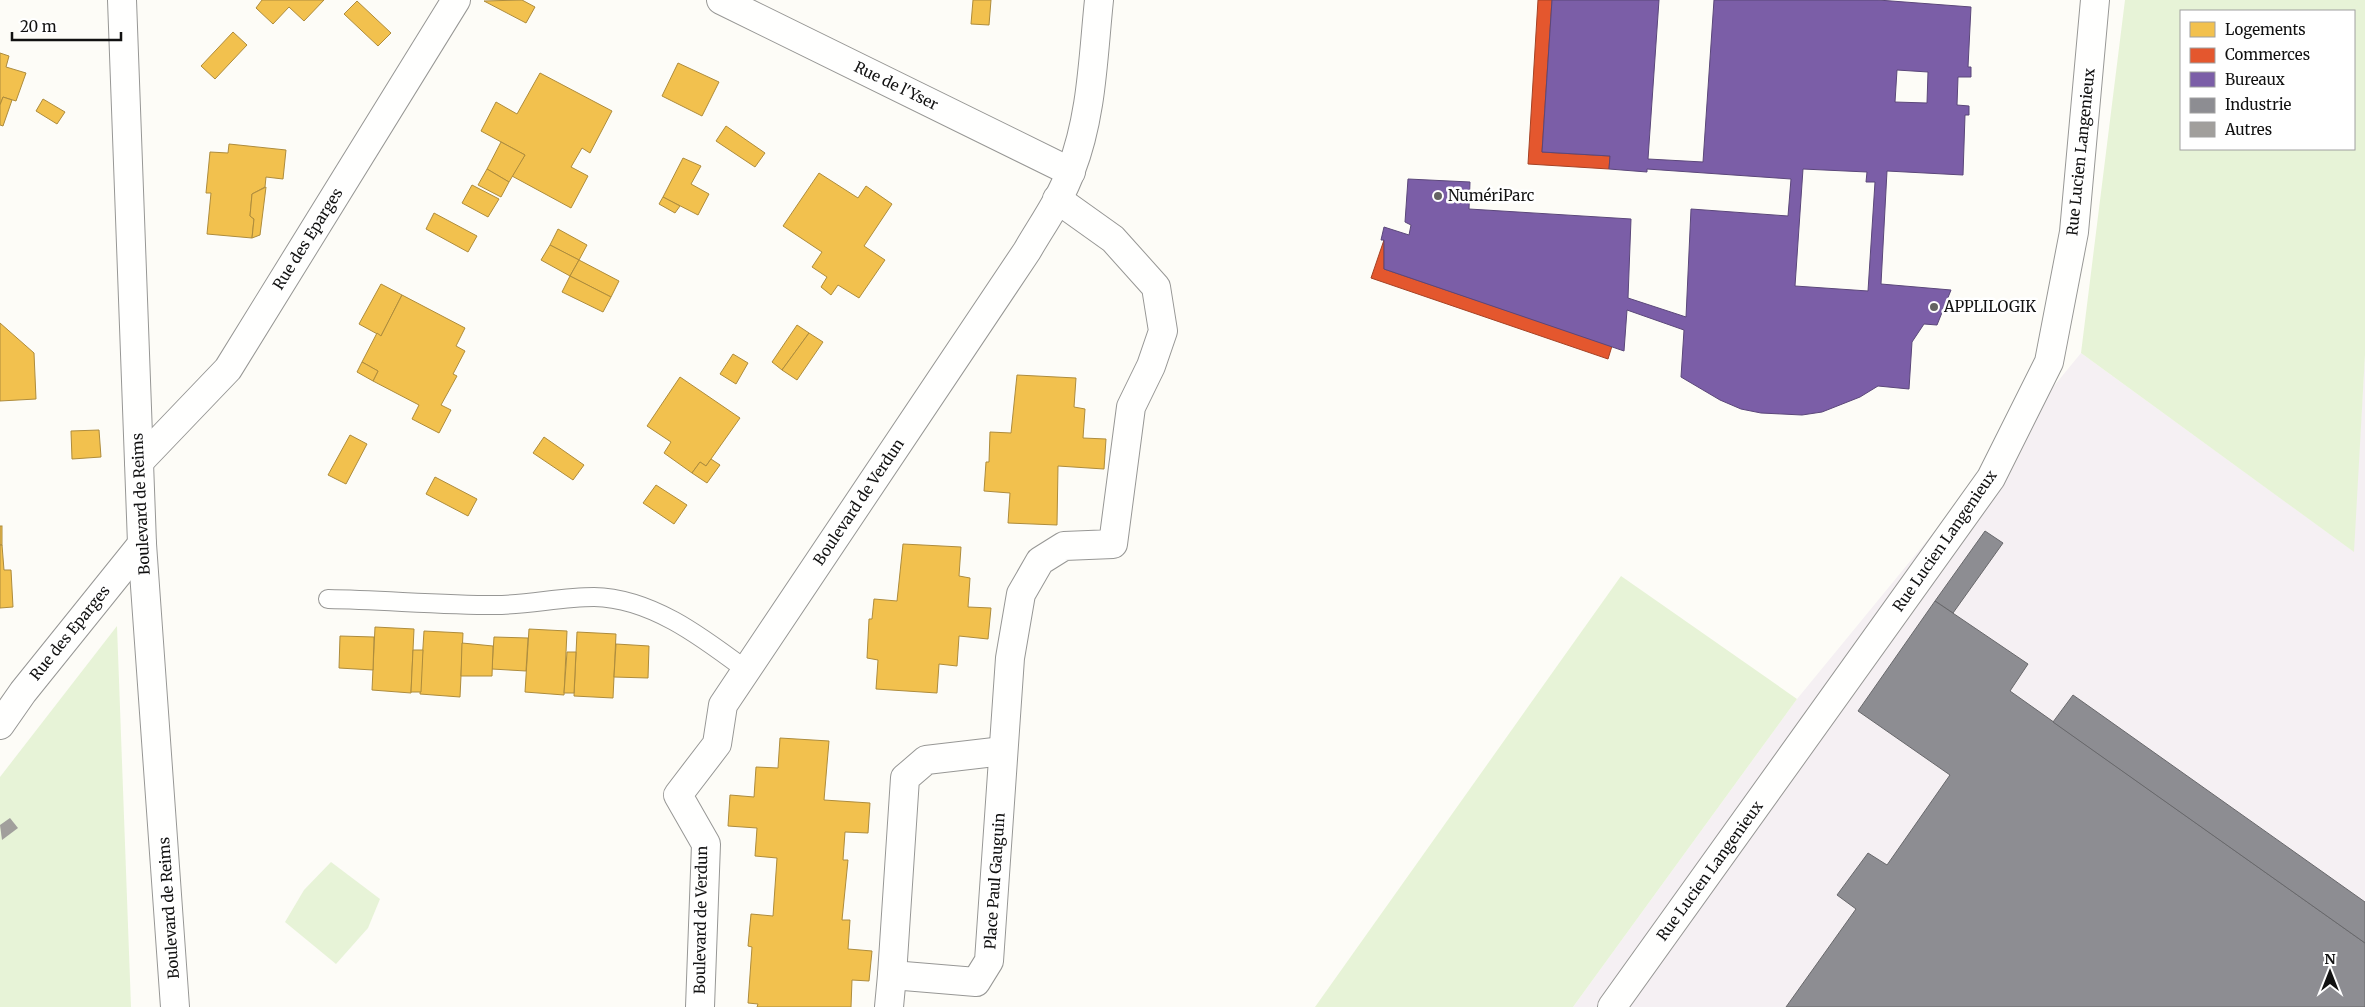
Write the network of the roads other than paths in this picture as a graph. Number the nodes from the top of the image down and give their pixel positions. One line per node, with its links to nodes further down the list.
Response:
1 (122, 0): 8 (street, Boulevard de Reims)
2 (456, 0): 8 (street, Rue des Eparges)
3 (721, 0): 6 (street, Rue de l'Yser)
4 (1099, 0): 6 (street, Boulevard de Verdun)
5 (2095, 0): 18 (street, Rue Lucien Langenieux)
6 (1071, 172): 7 (street, Boulevard de Verdun)
7 (1057, 199): 11 (street, Boulevard de Verdun); 13 (street, Place Paul Gauguin)
8 (139, 462): 9 (street, Boulevard de Reims)
9 (142, 544): 12 (street, Rue des Eparges); 15 (street, Boulevard de Reims)
10 (328, 599): 11 (lane)
11 (746, 670): 16 (street, Boulevard de Verdun)
12 (0, 724)
13 (1004, 751): 14 (street); 14 (street, Place Paul Gauguin)
14 (892, 975): 17 (street)
15 (175, 1007)
16 (700, 1007)
17 (889, 1007)
18 (1612, 1007)

